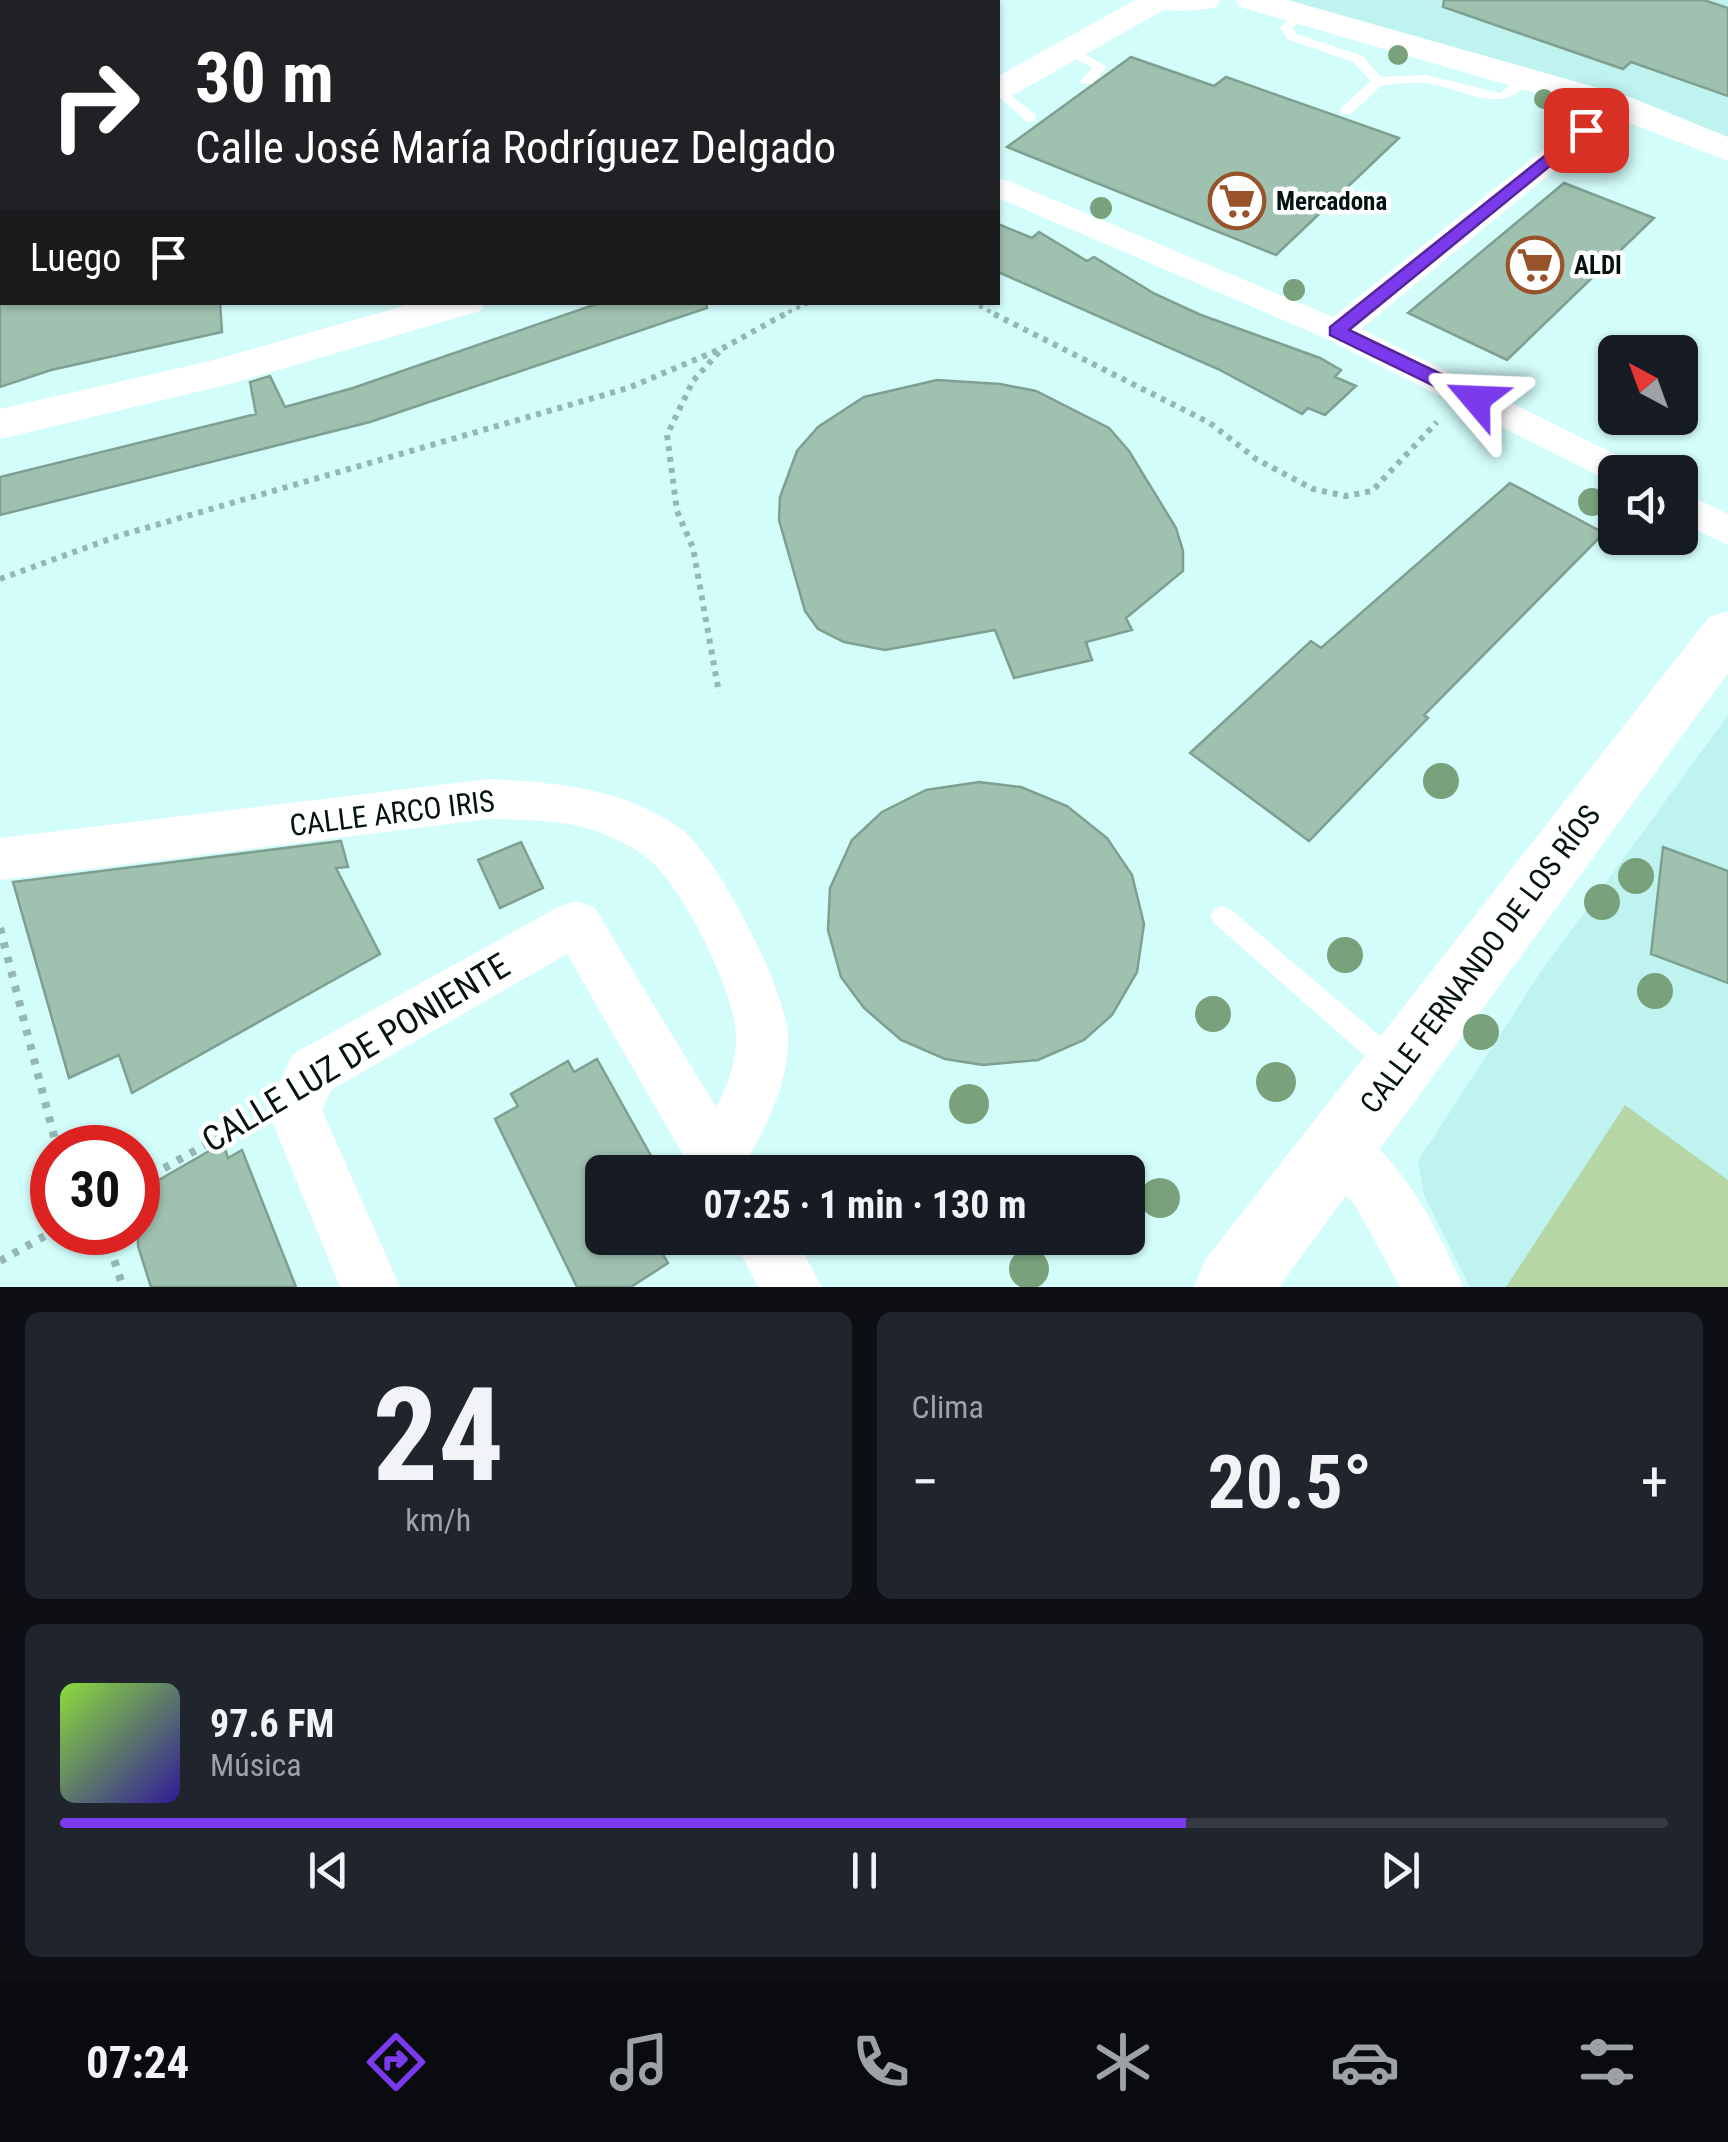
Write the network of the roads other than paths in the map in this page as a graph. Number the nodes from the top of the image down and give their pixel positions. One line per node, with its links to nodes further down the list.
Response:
1 (1158, 0): 2 (main road); 5 (street)
2 (1204, 0)
3 (1252, 0): 4 (main road)
4 (1300, 14): 6 (main road); 8 (lane)
5 (1070, 50): 7 (lane); 9 (street)
6 (1527, 79): 8 (lane); 11 (main road)
7 (1087, 81)
8 (1378, 81): 12 (lane)
9 (1000, 89)
10 (1000, 92): 13 (lane)
11 (1622, 101): 14 (main road); 17 (street)
12 (1346, 111)
13 (1030, 118)
14 (1728, 150)
15 (1000, 188): 17 (street)
16 (455, 305): 18 (street)
17 (1336, 331): 19 (street)
18 (0, 424)
19 (1598, 461)
20 (1698, 514): 21 (street)
21 (1728, 530)
22 (1728, 632): 25 (main road, CALLE FERNANDO DE LOS RÍOS)
23 (0, 859): 28 (street, CALLE ARCO IRIS)
24 (1222, 916): 25 (lane)
25 (1397, 1068): 26 (main road, CALLE FERNANDO DE LOS RÍOS)
26 (1338, 1147): 32 (main road, CALLE FERNANDO DE LOS RÍOS); 33 (street)
27 (713, 1155): 30 (street, CALLE LUZ DE PONIENTE)
28 (725, 1155)
29 (772, 1255): 31 (street)
30 (370, 1287)
31 (792, 1287)
32 (1232, 1287)
33 (1434, 1287)

